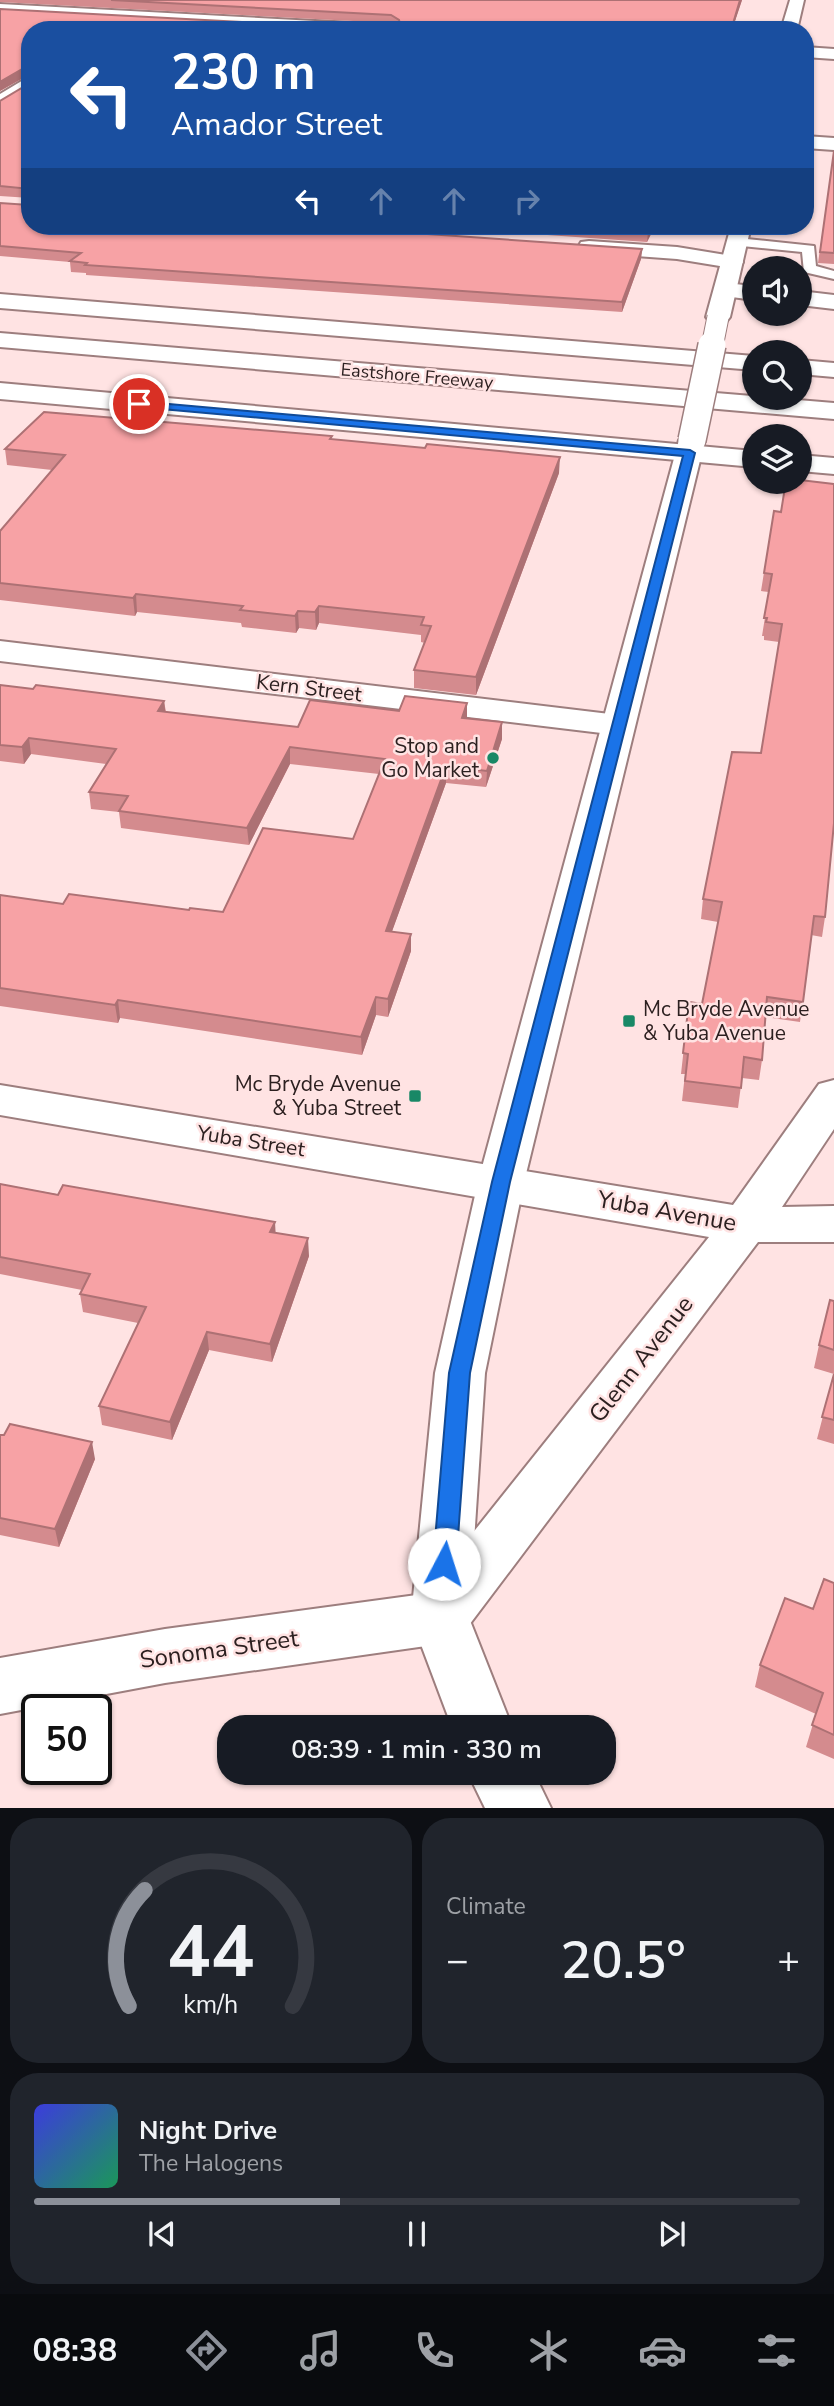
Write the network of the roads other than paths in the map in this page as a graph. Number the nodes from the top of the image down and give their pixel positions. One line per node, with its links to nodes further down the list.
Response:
1 (145, 0): 4 (main road)
2 (797, 0): 7 (main road)
3 (0, 9): 4 (main road)
4 (124, 15): 5 (main road); 6 (main road)
5 (116, 21)
6 (230, 21)
7 (791, 21)
8 (814, 53): 9 (main road)
9 (834, 54)
10 (814, 143): 11 (main road)
11 (834, 144)
12 (736, 243): 13 (main road); 14 (lane); 15 (main road)
13 (565, 245)
14 (834, 275)
15 (725, 290): 16 (main road); 26 (main road, bridge)
16 (742, 292)
17 (812, 299): 19 (main road)
18 (0, 301): 21 (main road, Eastshore Freeway)
19 (834, 302)
20 (0, 340): 25 (main road, Eastshore Freeway)
21 (742, 362)
22 (812, 368): 23 (main road)
23 (834, 370)
24 (0, 391): 26 (main road)
25 (834, 411)
26 (691, 447): 27 (main road); 31 (main road)
27 (742, 457)
28 (812, 464): 29 (main road)
29 (834, 466)
30 (0, 651): 31 (main road, Kern Street)
31 (618, 725): 34 (main road)
32 (834, 1095): 36 (main road, Glenn Avenue)
33 (0, 1100): 34 (main road, Yuba Street)
34 (501, 1182): 36 (main road, Yuba Avenue); 37 (main road)
35 (834, 1224): 36 (main road, Yuba Avenue)
36 (745, 1225): 37 (main road, Glenn Avenue)
37 (440, 1618): 38 (main road, Sonoma Street); 39 (main road)
38 (0, 1686)
39 (477, 1715)
40 (506, 1785): 41 (main road)
41 (520, 1808)

